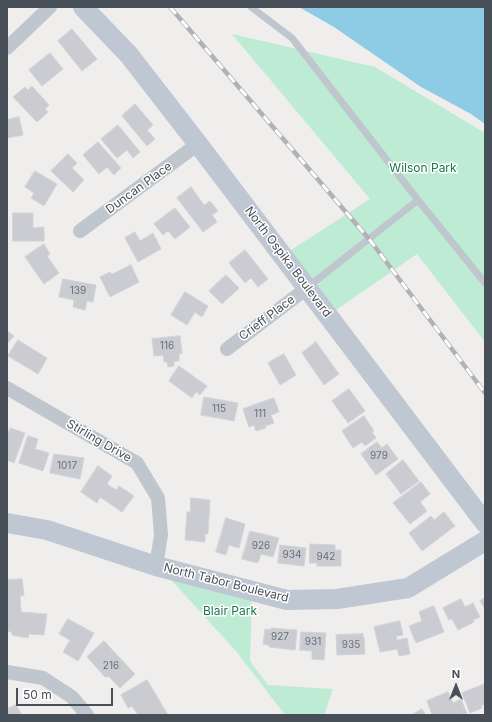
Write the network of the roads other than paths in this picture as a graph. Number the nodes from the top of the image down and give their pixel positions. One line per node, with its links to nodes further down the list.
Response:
1 (50, 7): 4 (street)
2 (83, 7): 5 (street, North Ospika Boulevard)
3 (251, 7): 6 (lane)
4 (7, 48)
5 (198, 144): 7 (street, Duncan Place); 9 (street, North Ospika Boulevard)
6 (418, 200): 8 (lane); 9 (lane)
7 (80, 231)
8 (485, 283)
9 (307, 288): 10 (street, Crieff Place); 13 (street, North Ospika Boulevard)
10 (227, 349)
11 (7, 388): 15 (street, Stirling Drive)
12 (7, 523): 15 (street, North Tabor Boulevard)
13 (485, 523)
14 (485, 541): 15 (street, North Tabor Boulevard)
15 (156, 566)
16 (7, 672): 17 (street)
17 (87, 715)

